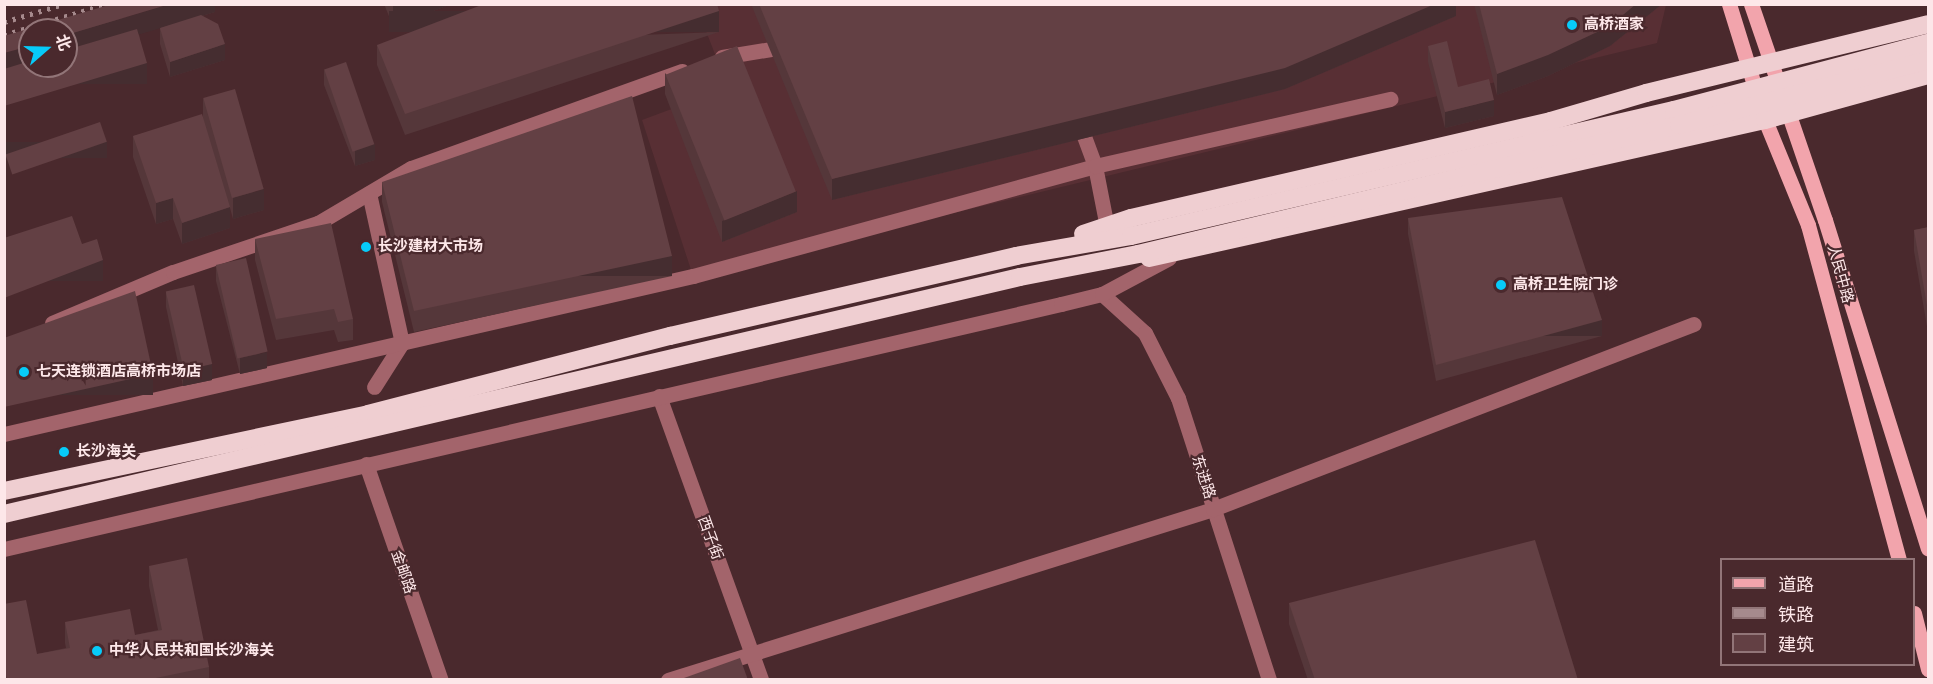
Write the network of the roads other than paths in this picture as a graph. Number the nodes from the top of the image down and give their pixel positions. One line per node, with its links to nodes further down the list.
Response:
1 (1730, 4): 8 (main road, 人民中路)
2 (1751, 4): 7 (main road, 人民中路)
3 (1929, 24): 7 (highway)
4 (804, 41): 15 (street)
5 (1929, 43): 18 (highway, bridge)
6 (1929, 60): 19 (highway, bridge)
7 (1770, 66): 8 (highway); 12 (main road, 人民中路)
8 (1750, 70): 13 (main road, 人民中路); 16 (highway)
9 (1929, 75): 12 (highway)
10 (1390, 99): 14 (street)
11 (1072, 105): 14 (street)
12 (1787, 114): 13 (highway); 31 (main road, 人民中路)
13 (1765, 120): 17 (highway); 33 (main road, 人民中路)
14 (1095, 166): 16 (street); 23 (street)
15 (369, 193): 22 (street); 23 (street)
16 (1107, 227): 18 (highway)
17 (1175, 255): 19 (highway); 20 (street)
18 (1016, 256): 28 (highway)
19 (1020, 277): 30 (highway)
20 (1102, 294): 25 (street); 29 (street, 东进路)
21 (1694, 324): 29 (street)
22 (36, 329)
23 (402, 343): 24 (street); 26 (street)
24 (374, 387)
25 (659, 396): 27 (street); 35 (street, 西子街)
26 (4, 434)
27 (366, 464): 32 (street); 37 (street, 金邮路)
28 (4, 491)
29 (1213, 509): 35 (street); 40 (street, 东进路)
30 (4, 514)
31 (1929, 548)
32 (4, 549)
33 (1898, 558)
34 (1915, 618): 36 (main road)
35 (753, 656): 38 (street); 39 (street, 西子街)
36 (1929, 669)
37 (441, 680)
38 (668, 680)
39 (761, 680)
40 (1269, 680)

